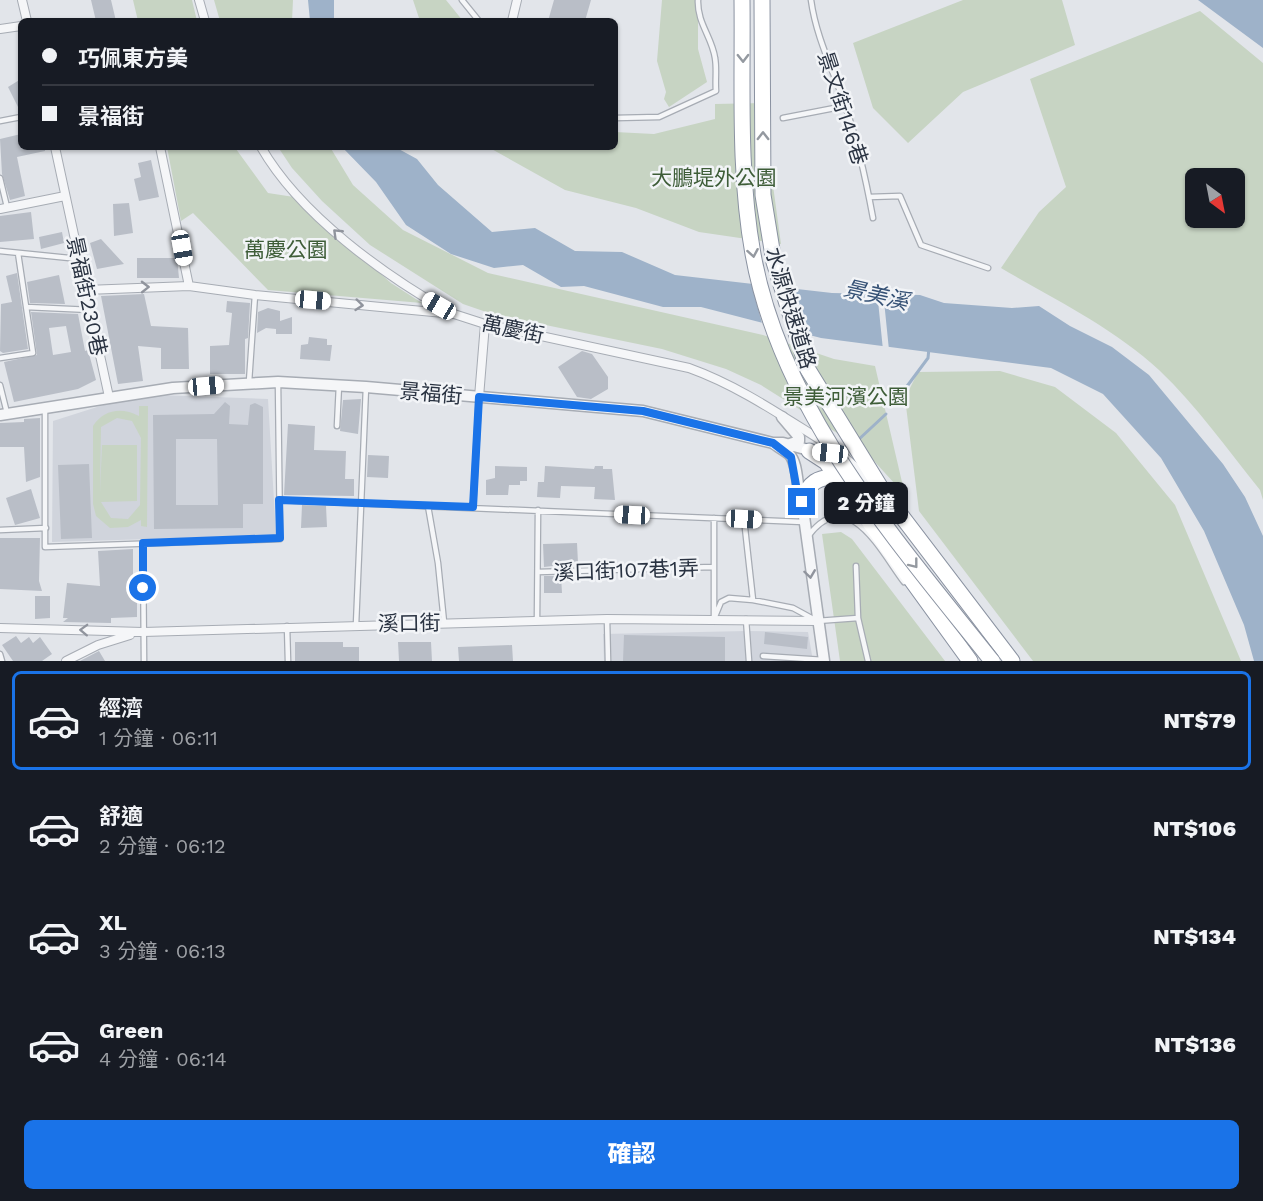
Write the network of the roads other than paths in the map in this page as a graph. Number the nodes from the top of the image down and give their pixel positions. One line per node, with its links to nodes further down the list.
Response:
1 (22, 0): 9 (street)
2 (200, 0): 10 (street)
3 (462, 0): 11 (lane)
4 (517, 0): 12 (street)
5 (698, 0): 18 (lane)
6 (742, 0): 98 (highway, 水源快速道路, one-way to 98, bridge)
7 (762, 0): 100 (highway, 水源快速道路, one-way to 7)
8 (811, 0): 15 (lane, 景文街146巷)
9 (26, 18)
10 (204, 18)
11 (477, 18)
12 (513, 18)
13 (18, 26): 14 (street)
14 (0, 29)
15 (845, 105): 16 (lane); 25 (lane, 景文街146巷)
16 (783, 117)
17 (18, 118): 19 (lane)
18 (618, 118)
19 (0, 121)
20 (56, 150): 24 (street, 景福街230巷)
21 (161, 150): 32 (street)
22 (263, 150): 37 (street, one-way to 22)
23 (0, 178): 26 (lane)
24 (65, 196): 26 (street); 30 (street, 景福街230巷)
25 (869, 197): 27 (lane, 景文街146巷); 31 (lane)
26 (4, 209)
27 (873, 218)
28 (0, 251): 29 (lane)
29 (18, 253): 30 (lane); 35 (lane)
30 (79, 259): 33 (street, 景福街230巷)
31 (988, 268)
32 (189, 286): 33 (street, 萬慶街, one-way to 32); 34 (street, 萬慶街)
33 (86, 290): 36 (street, 景福街230巷)
34 (255, 296): 37 (street, 萬慶街, one-way to 37); 40 (lane)
35 (26, 307): 36 (lane); 39 (lane)
36 (91, 310): 45 (street, 景福街230巷)
37 (454, 314): 38 (street, 萬慶街)
38 (485, 324): 46 (street); 49 (street, 萬慶街)
39 (0, 358)
40 (249, 382): 41 (street, 景福街); 45 (street, 景福街)
41 (278, 382): 43 (street, 景福街); 56 (lane)
42 (0, 385): 48 (lane)
43 (339, 385): 44 (street, 景福街); 50 (lane)
44 (366, 387): 46 (street, 景福街); 58 (lane)
45 (110, 397): 47 (street, 景福街)
46 (479, 397): 51 (street, 景福街); 60 (lane)
47 (45, 407): 48 (street, 景福街); 65 (lane)
48 (4, 414)
49 (782, 417): 52 (street); 54 (street, 萬慶街)
50 (337, 426)
51 (773, 443): 52 (street, 景福街); 57 (street)
52 (790, 444): 53 (street, 景福街)
53 (809, 451): 54 (street, 景福街); 55 (highway)
54 (844, 456): 99 (street, 萬慶街)
55 (838, 479): 57 (highway); 96 (highway)
56 (279, 500): 58 (lane); 68 (lane)
57 (802, 502): 64 (street)
58 (362, 503): 59 (lane); 81 (lane)
59 (428, 506): 60 (lane); 80 (lane)
60 (473, 507): 61 (lane)
61 (538, 510): 62 (lane); 71 (lane)
62 (714, 518): 63 (lane); 70 (lane)
63 (744, 519): 64 (lane); 73 (lane)
64 (803, 522): 67 (street)
65 (46, 528): 66 (lane); 68 (lane)
66 (0, 530)
67 (805, 539): 79 (street, one-way to 79); 95 (lane)
68 (143, 543): 84 (lane)
69 (856, 566): 74 (lane)
70 (713, 567): 71 (lane, 溪口街107巷1弄); 76 (lane)
71 (538, 572): 78 (lane)
72 (947, 593): 97 (lane)
73 (753, 600): 76 (lane); 79 (lane)
74 (858, 618): 79 (lane); 94 (lane)
75 (607, 619): 76 (street, 溪口街); 78 (street, 溪口街); 92 (lane)
76 (714, 619): 77 (street, 溪口街)
77 (746, 619): 79 (street, 溪口街); 93 (lane)
78 (537, 620): 80 (street, 溪口街)
79 (818, 621): 87 (street)
80 (444, 622): 81 (street, 溪口街)
81 (356, 624): 82 (street, 溪口街)
82 (287, 626): 84 (street, 溪口街); 91 (lane)
83 (0, 628): 84 (street, 溪口街, one-way to 83)
84 (142, 632): 89 (street); 90 (lane)
85 (0, 654): 88 (lane)
86 (763, 656): 87 (lane)
87 (824, 660)
88 (2, 661)
89 (66, 661)
90 (144, 661)
91 (288, 661)
92 (608, 661)
93 (748, 661)
94 (868, 661)
95 (963, 661)
96 (970, 661)
97 (985, 661)
98 (992, 661)
99 (1006, 661)
100 (1012, 661)

